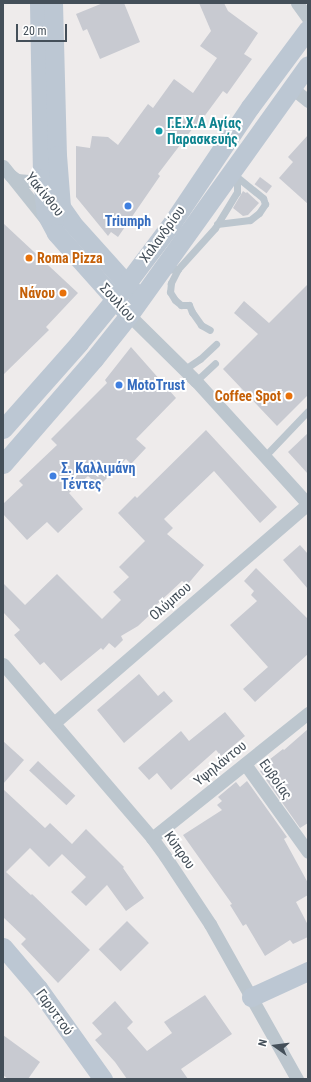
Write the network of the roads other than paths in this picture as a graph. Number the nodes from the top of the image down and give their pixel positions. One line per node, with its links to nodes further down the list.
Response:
1 (39, 3): 12 (main road, Σουλίου)
2 (53, 3): 9 (main road, Σουλίου)
3 (297, 3): 4 (street)
4 (308, 18)
5 (308, 29): 16 (main road, Χαλανδρίου)
6 (308, 65): 7 (main road, Χαλανδρίου)
7 (292, 88): 8 (street); 10 (main road, Χαλανδρίου)
8 (308, 101)
9 (57, 155): 12 (street, Υακίνθου); 16 (main road, Σουλίου)
10 (237, 170): 13 (lane); 13 (lane); 15 (main road, Χαλανδρίου)
11 (6, 171): 12 (street, Υακίνθου); 14 (street, Υακίνθου)
12 (42, 178): 14 (main road, Σουλίου)
13 (217, 224): 15 (lane)
14 (56, 232): 18 (main road, Σουλίου)
15 (170, 270): 17 (main road, Χαλανδρίου); 20 (lane)
16 (126, 284): 17 (main road, Σουλίου); 18 (main road, Χαλανδρίου)
17 (141, 298): 19 (main road, Χαλανδρίου)
18 (115, 299): 19 (main road, Σουλίου); 26 (main road, Χαλανδρίου)
19 (129, 315): 23 (street, Σουλίου); 28 (main road, Χαλανδρίου)
20 (210, 330)
21 (216, 344): 23 (lane)
22 (215, 363): 24 (lane)
23 (185, 369): 24 (street, Σουλίου)
24 (196, 381): 27 (street, Σουλίου)
25 (308, 412): 27 (lane)
26 (3, 429)
27 (265, 456): 29 (street, Σουλίου)
28 (3, 464)
29 (308, 504): 32 (street, Ολύμπου)
30 (3, 664): 32 (street, Κύπρου)
31 (308, 713): 33 (street, Υψηλάντου)
32 (54, 722): 34 (street, Κύπρου)
33 (245, 764): 34 (street, Υψηλάντου); 35 (street, Ευβοίας)
34 (152, 838): 38 (street, Κύπρου)
35 (308, 852)
36 (3, 947): 39 (main road, Γαρυττού)
37 (308, 971): 38 (main road)
38 (251, 997): 40 (street, Κύπρου)
39 (103, 1079)
40 (297, 1079)

